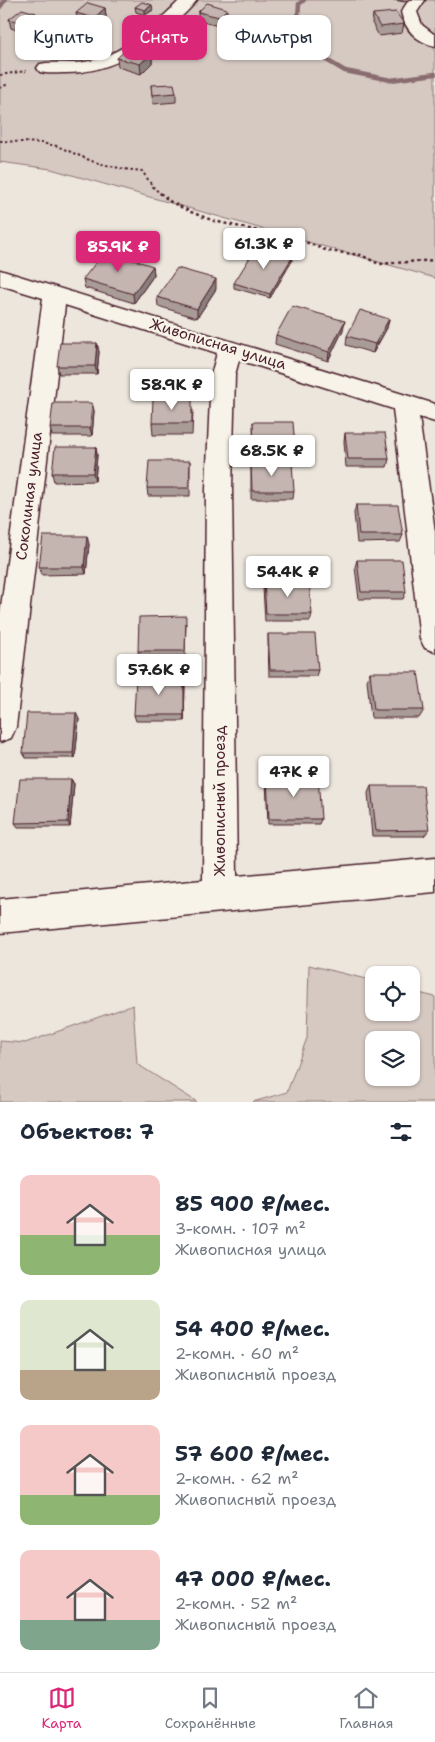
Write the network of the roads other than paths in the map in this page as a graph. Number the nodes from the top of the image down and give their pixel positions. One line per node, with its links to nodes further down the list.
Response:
1 (190, 0): 4 (street)
2 (418, 0): 3 (street)
3 (435, 40)
4 (46, 68)
5 (0, 277): 6 (street, Живописная улица)
6 (55, 294): 7 (street, Живописная улица); 11 (street, Соколиная улица)
7 (230, 348): 8 (street, Живописная улица); 13 (street, Живописный проезд)
8 (404, 403): 9 (street, Живописная улица); 10 (street)
9 (435, 413)
10 (435, 639)
11 (0, 727)
12 (435, 875): 13 (street)
13 (220, 896): 14 (street)
14 (0, 916)

